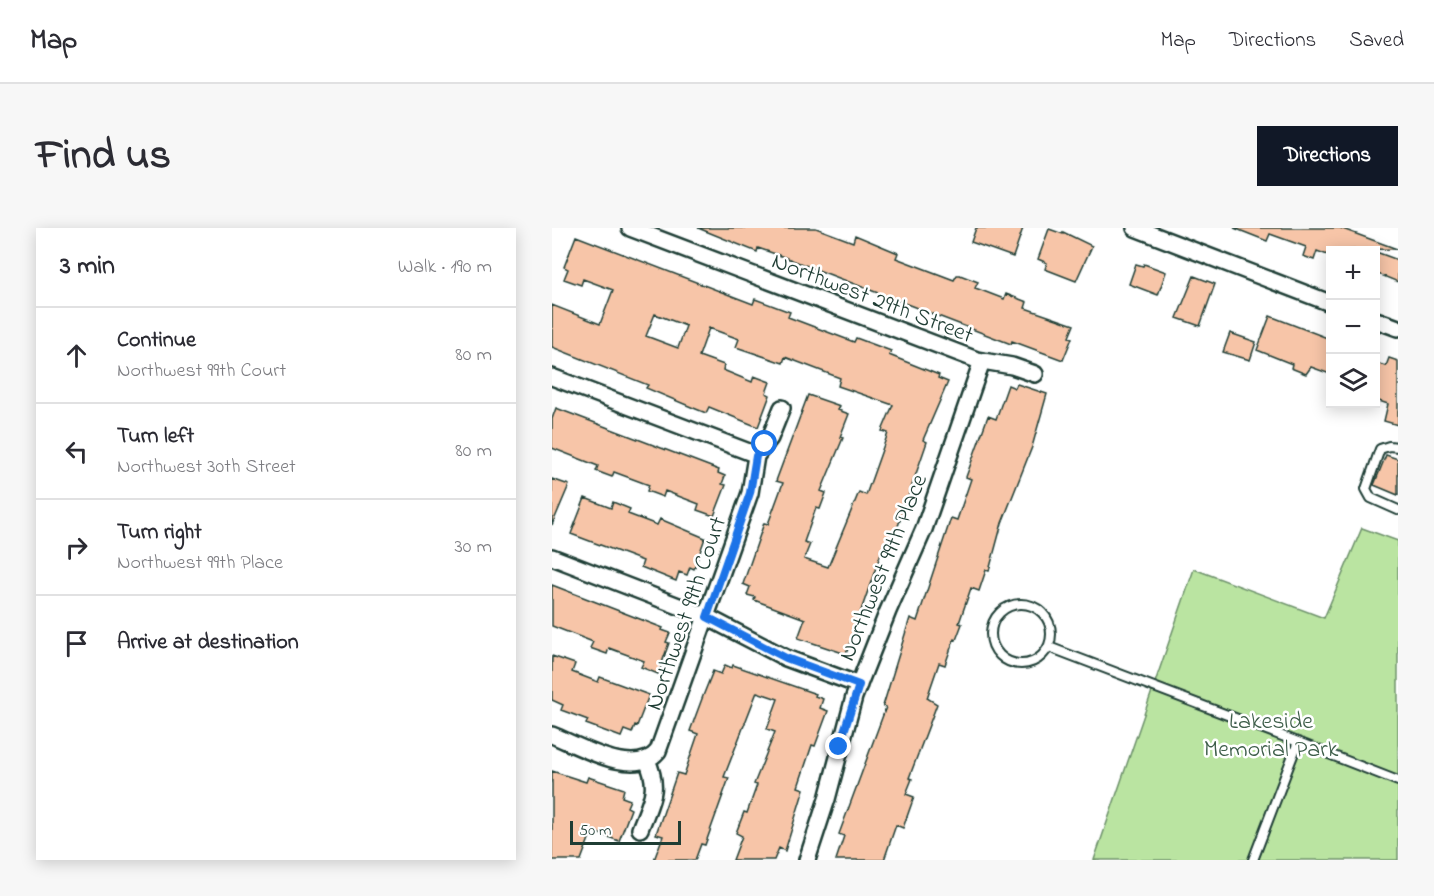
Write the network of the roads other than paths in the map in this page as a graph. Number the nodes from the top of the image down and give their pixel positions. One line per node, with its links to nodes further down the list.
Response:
1 (630, 228): 6 (street, Northwest 29th Street)
2 (1135, 228): 3 (street)
3 (1326, 301)
4 (1380, 321): 5 (street)
5 (1398, 328)
6 (982, 362): 7 (street, Northwest 29th Street); 16 (street, Northwest 99th Place)
7 (1035, 374)
8 (552, 377): 11 (street)
9 (782, 408): 11 (street, Northwest 99th Court)
10 (1398, 447): 12 (lane)
11 (757, 455): 14 (street, Northwest 99th Court)
12 (1398, 510)
13 (552, 556): 14 (street)
14 (707, 617): 16 (street); 19 (street, Northwest 99th Court)
15 (1049, 647): 15 (lane); 18 (lane)
16 (859, 685): 22 (street, Northwest 99th Place)
17 (552, 735): 19 (street)
18 (1298, 742): 20 (lane); 23 (lane)
19 (647, 760): 21 (street)
20 (1398, 781)
21 (640, 829)
22 (807, 860)
23 (1253, 860)

